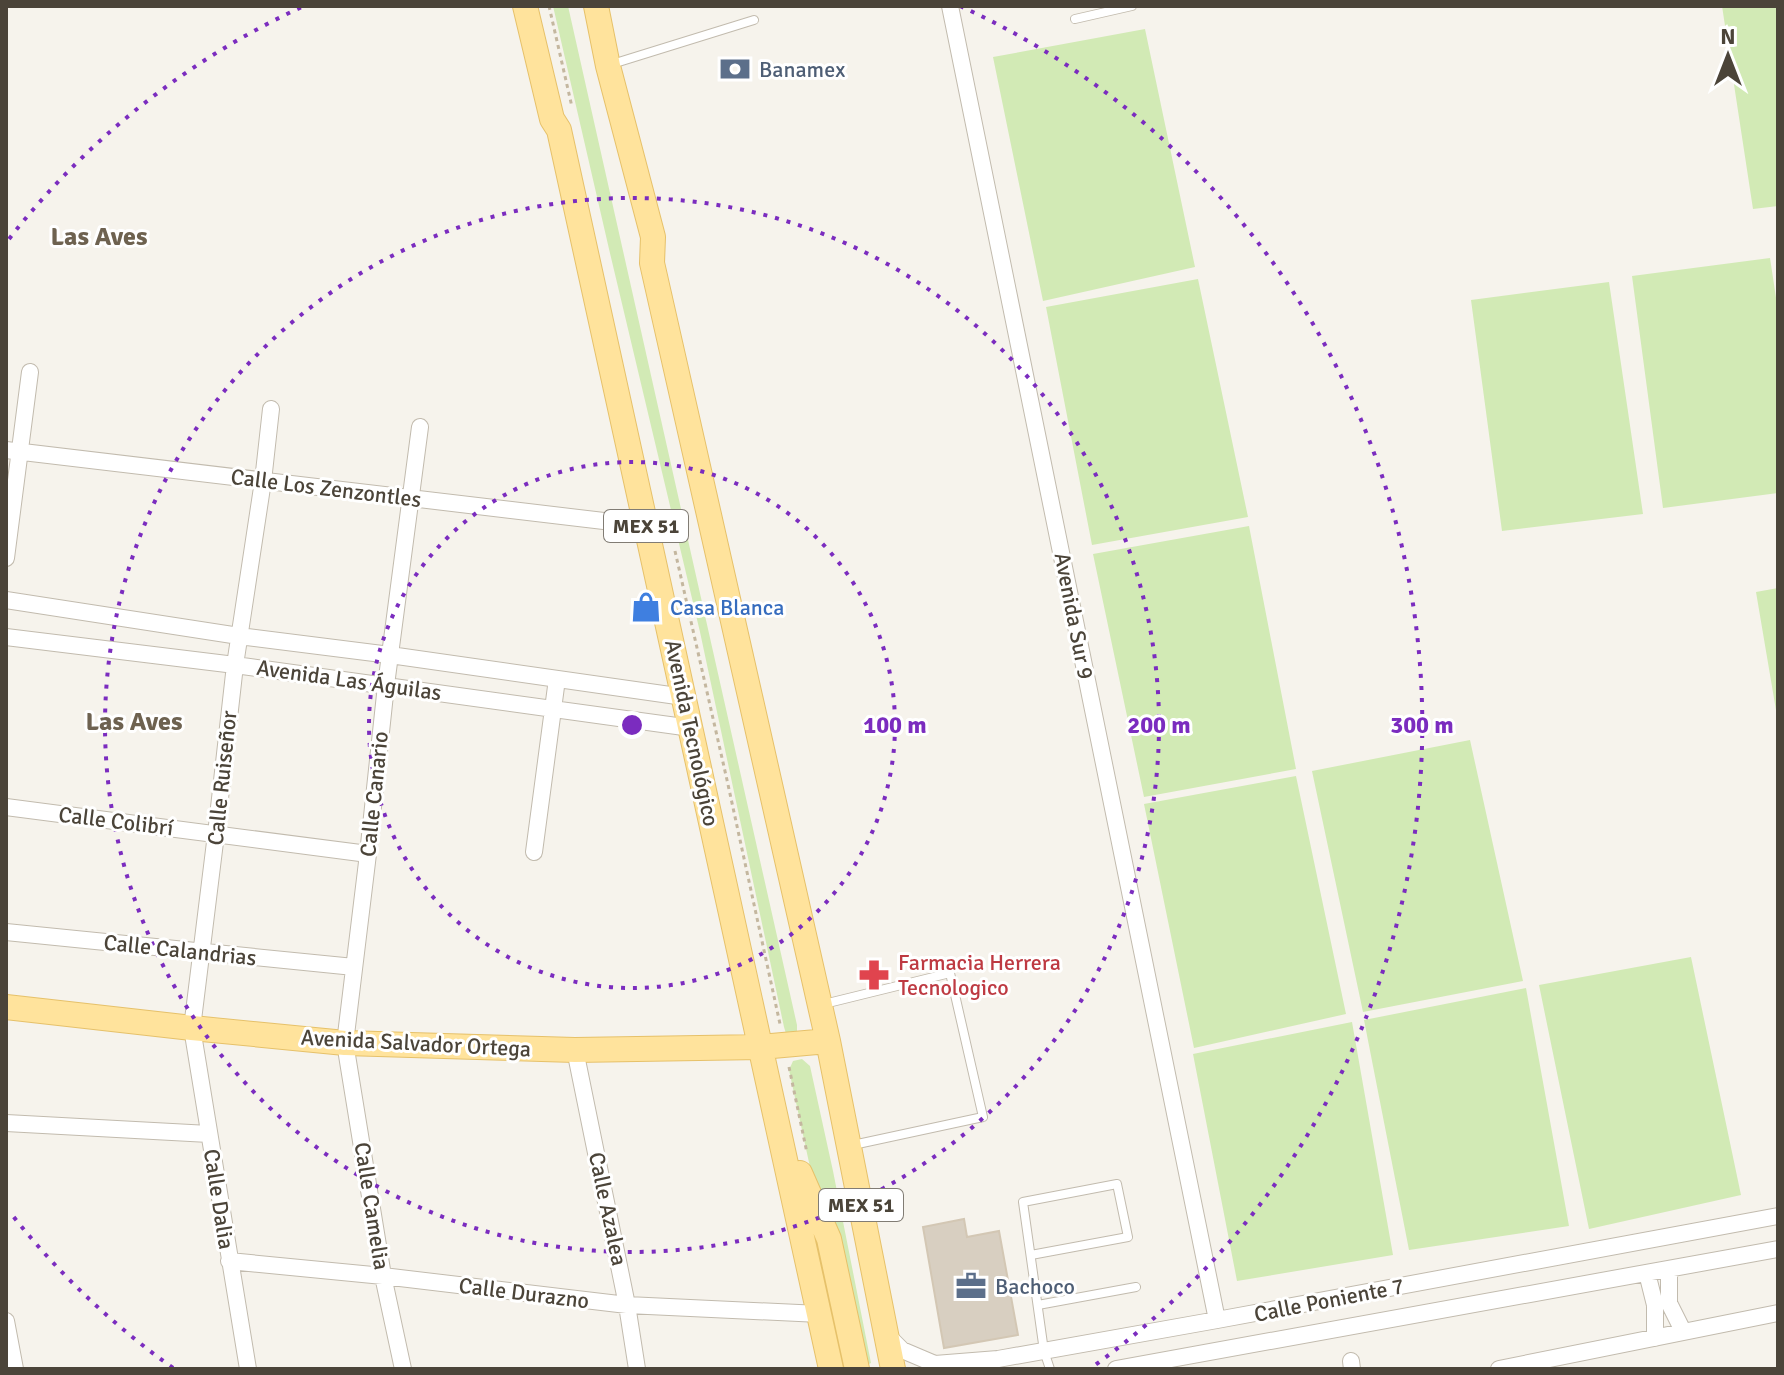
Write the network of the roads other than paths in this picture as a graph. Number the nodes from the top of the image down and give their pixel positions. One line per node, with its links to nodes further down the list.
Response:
1 (525, 6): 10 (main road, Avenida Tecnológico / MEX 51)
2 (533, 6): 10 (main road)
3 (587, 6): 11 (main road)
4 (596, 6): 9 (main road, MEX 51)
5 (950, 6): 60 (street, Avenida Sur 9)
6 (1132, 6): 7 (lane)
7 (1075, 19)
8 (754, 20): 9 (lane)
9 (608, 66): 11 (main road, MEX 51)
10 (559, 130): 18 (main road, Avenida Tecnológico / MEX 51)
11 (652, 263): 37 (main road, MEX 51)
12 (30, 372): 15 (street)
13 (271, 409): 16 (street, Calle Ruiseñor)
14 (420, 427): 17 (street, Calle Canario)
15 (12, 451): 16 (street, Calle Los Zenzontles); 19 (street)
16 (263, 481): 17 (street, Calle Los Zenzontles); 21 (street, Calle Ruiseñor)
17 (412, 499): 18 (street, Calle Los Zenzontles); 23 (street, Calle Canario)
18 (646, 526): 27 (main road, Avenida Tecnológico / MEX 51)
19 (6, 558)
20 (6, 600): 21 (street, Avenida Las Águilas)
21 (239, 636): 23 (street, Avenida Las Águilas); 24 (street, Calle Ruiseñor)
22 (6, 637): 24 (street, Avenida Las Águilas)
23 (390, 655): 25 (street, Avenida Las Águilas); 26 (street, Calle Canario)
24 (235, 665): 26 (street, Avenida Las Águilas); 31 (street, Calle Ruiseñor)
25 (557, 679): 27 (street, Avenida Las Águilas); 28 (street)
26 (386, 685): 28 (street, Avenida Las Águilas); 33 (street, Calle Canario)
27 (684, 697): 29 (main road, Avenida Tecnológico / MEX 51)
28 (553, 709): 29 (street, Avenida Las Águilas); 32 (street)
29 (691, 728): 42 (main road, Avenida Tecnológico / MEX 51)
30 (6, 807): 31 (street, Calle Colibrí)
31 (216, 834): 33 (street, Calle Colibrí); 35 (street, Calle Ruiseñor)
32 (534, 852)
33 (368, 854): 36 (street, Calle Canario)
34 (6, 932): 35 (street, Calle Calandrias)
35 (201, 952): 36 (street, Calle Calandrias); 39 (street, Calle Ruiseñor)
36 (354, 967): 41 (street, Calle Canario)
37 (819, 1005): 40 (main road, MEX 51); 47 (lane)
38 (6, 1007): 39 (main road, Avenida Salvador Ortega)
39 (192, 1028): 41 (main road, Avenida Salvador Ortega); 46 (street, Calle Dalia)
40 (828, 1041): 42 (main road, Avenida Salvador Ortega); 47 (main road, MEX 51)
41 (345, 1043): 43 (main road, Avenida Salvador Ortega); 54 (street, Calle Camelia)
42 (761, 1047): 43 (main road, Avenida Salvador Ortega); 45 (main road, Avenida Tecnológico / MEX 51)
43 (575, 1050): 56 (street, Calle Azalea)
44 (6, 1123): 46 (street)
45 (779, 1127): 59 (main road, Avenida Tecnológico / MEX 51); 72 (main road)
46 (209, 1134): 51 (street, Calle Dalia)
47 (849, 1146): 63 (main road, MEX 51)
48 (1778, 1216): 60 (street, Calle Poniente 7)
49 (1778, 1249): 52 (street, Calle Poniente 7)
50 (1031, 1255): 50 (lane); 57 (lane)
51 (229, 1261): 54 (street, Calle Durazno); 68 (street, Calle Dalia)
52 (1669, 1270): 53 (street, Calle Poniente 7); 62 (street)
53 (1647, 1273): 64 (street); 75 (street, Calle Poniente 7)
54 (383, 1276): 56 (street, Calle Durazno); 69 (street, Calle Camelia)
55 (1136, 1287): 57 (lane)
56 (627, 1305): 59 (street, Calle Durazno); 70 (street, Calle Azalea)
57 (1038, 1305): 65 (lane)
58 (1778, 1313): 62 (street)
59 (820, 1314): 71 (main road, Avenida Tecnológico / MEX 51)
60 (1217, 1320): 65 (street, Calle Poniente 7)
61 (6, 1321): 67 (street)
62 (1683, 1331): 64 (street)
63 (886, 1334): 66 (street, Calle Poniente 7); 73 (main road, MEX 51)
64 (1655, 1338): 76 (street)
65 (1044, 1351): 66 (street, Calle Poniente 7); 74 (lane)
66 (999, 1364)
67 (15, 1369)
68 (248, 1369)
69 (403, 1369)
70 (637, 1369)
71 (831, 1369)
72 (857, 1369)
73 (893, 1369)
74 (1050, 1369)
75 (1116, 1369)
76 (1499, 1369)

